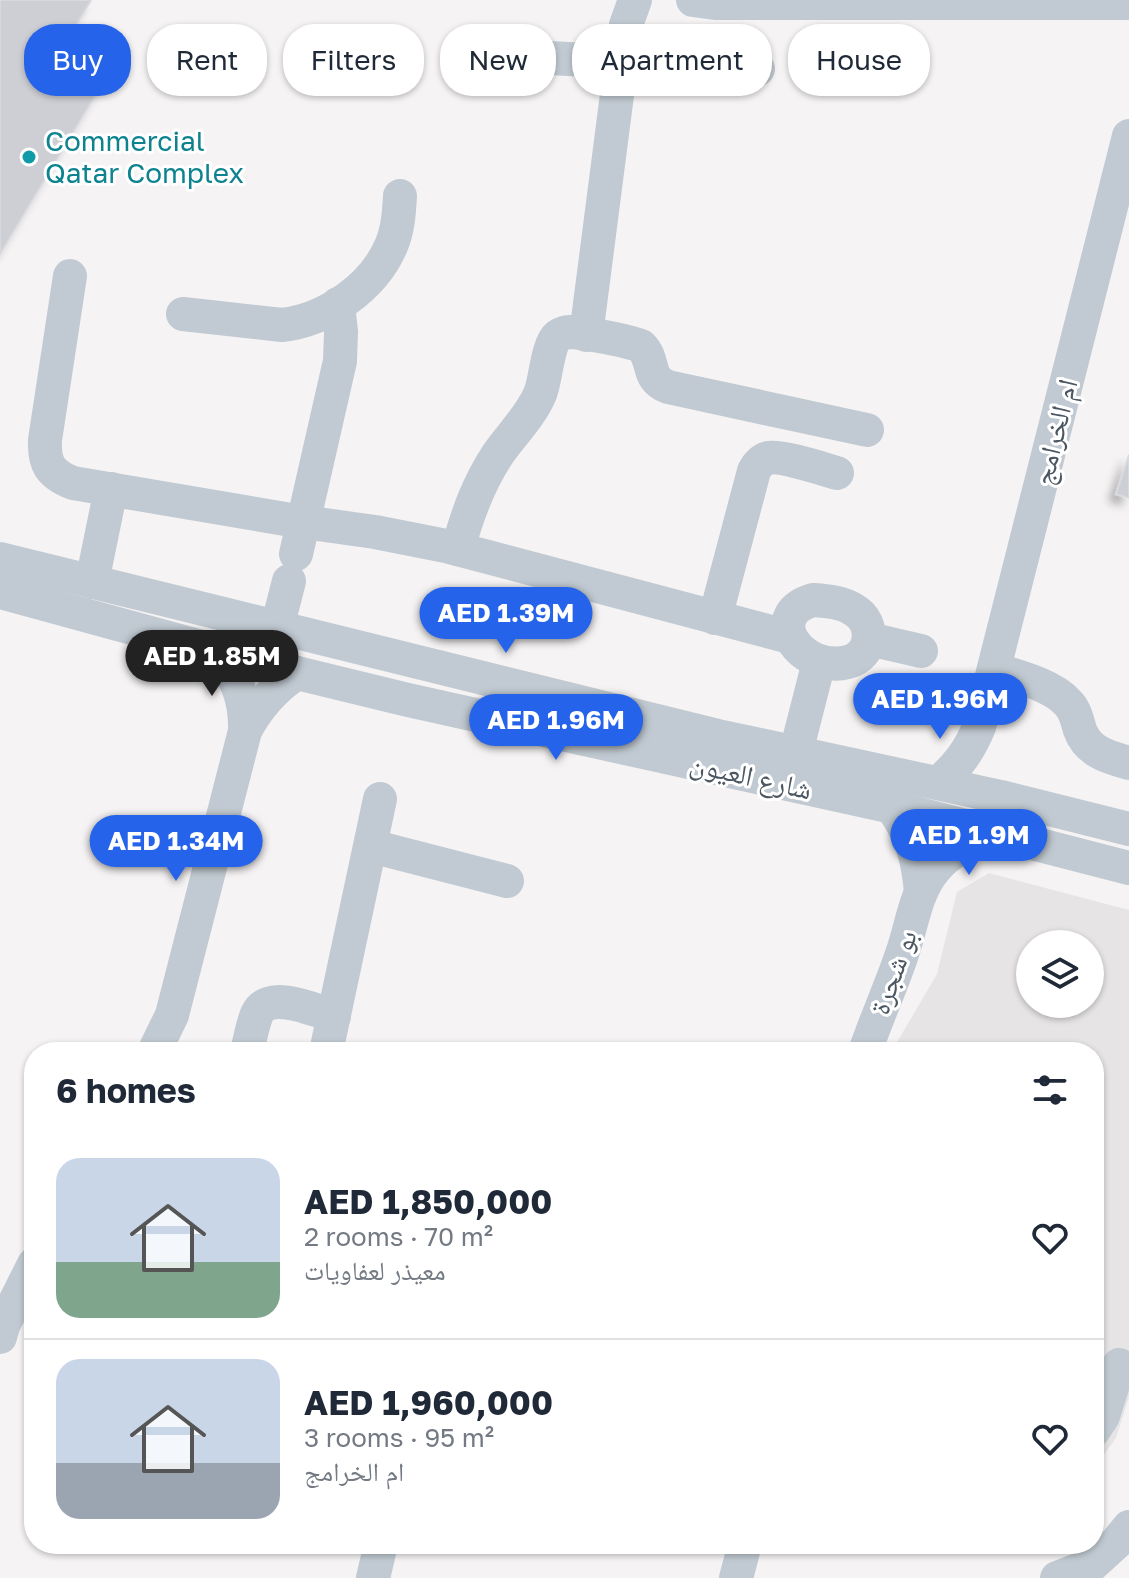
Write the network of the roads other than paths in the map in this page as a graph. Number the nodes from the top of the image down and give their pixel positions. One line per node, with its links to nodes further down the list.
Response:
1 (635, 0): 4 (street)
2 (693, 0): 3 (street)
3 (1129, 3)
4 (626, 24)
5 (617, 96): 12 (street)
6 (1129, 136): 8 (street, ام الخرامج)
7 (400, 196): 10 (street)
8 (1119, 226): 28 (street, ام الخرامج)
9 (70, 276): 15 (street)
10 (338, 304): 11 (street); 17 (street)
11 (183, 314)
12 (586, 335): 13 (street); 16 (street)
13 (867, 430)
14 (837, 473): 21 (street)
15 (111, 489): 17 (street); 19 (street)
16 (458, 549): 17 (street); 21 (street)
17 (296, 552): 22 (street)
18 (0, 559): 19 (street, شارع العيون)
19 (92, 582): 22 (street, شارع العيون)
20 (0, 592): 25 (street, شارع العيون)
21 (715, 618): 23 (street)
22 (277, 628): 32 (street, شارع العيون)
23 (790, 637): 24 (street); 27 (street)
24 (869, 639): 26 (street); 27 (street)
25 (216, 651): 29 (street, شارع العيون); 31 (street)
26 (921, 651)
27 (819, 662): 32 (street)
28 (994, 669): 30 (street, ام الخرامج); 33 (street)
29 (297, 673): 31 (street); 37 (street, شارع العيون)
30 (979, 727): 34 (street, ام الخرامج); 35 (street, ام الخرامج)
31 (245, 731): 46 (street)
32 (796, 752): 34 (street, شارع العيون)
33 (1129, 763)
34 (938, 783): 35 (street, شارع العيون)
35 (1001, 797): 38 (street, شارع العيون)
36 (380, 799): 40 (street)
37 (892, 807): 39 (street, شارع العيون); 43 (street, بو شجرة)
38 (1129, 829)
39 (999, 835): 41 (street, شارع العيون); 43 (street, بو شجرة)
40 (371, 846): 42 (street); 45 (street)
41 (1129, 868)
42 (507, 881)
43 (921, 892): 44 (street, بو شجرة)
44 (878, 1015): 49 (street, بو شجرة); 50 (street)
45 (334, 1016): 47 (street); 48 (street)
46 (159, 1042)
47 (250, 1042)
48 (328, 1042)
49 (869, 1042)
50 (889, 1042)
51 (24, 1284): 52 (street)
52 (0, 1337)
53 (1119, 1365): 54 (street)
54 (1104, 1413)
55 (1129, 1527): 58 (street)
56 (379, 1554): 59 (street)
57 (742, 1554): 60 (street)
58 (1091, 1571): 61 (street)
59 (373, 1578)
60 (736, 1578)
61 (1057, 1578)

